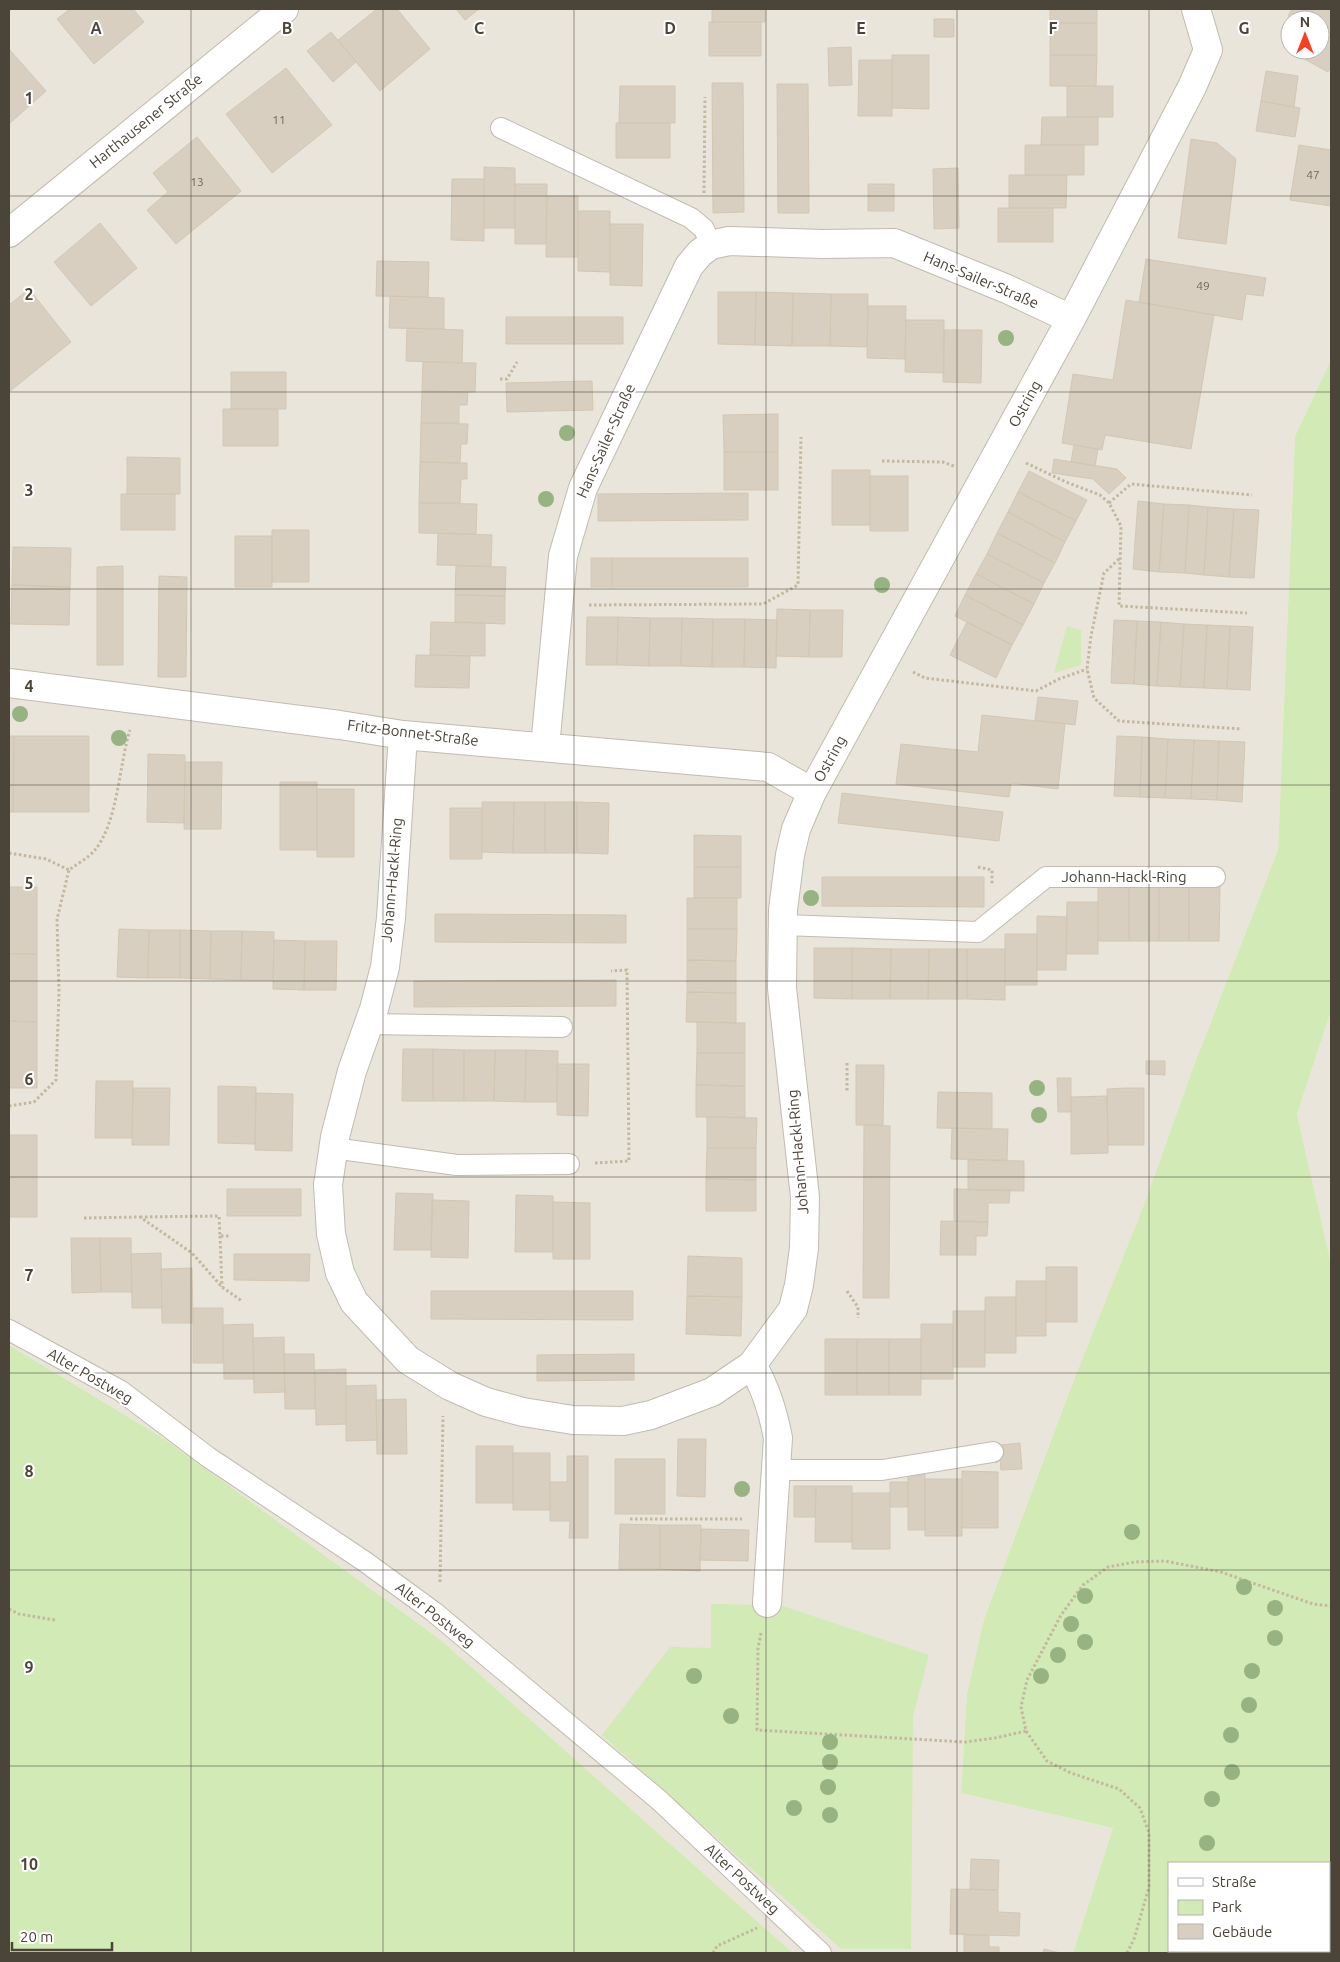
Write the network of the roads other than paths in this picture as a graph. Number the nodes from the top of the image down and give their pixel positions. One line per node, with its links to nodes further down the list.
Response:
1 (284, 9): 4 (street, Harthausener Straße)
2 (1196, 9): 6 (street, Ostring)
3 (501, 128): 5 (lane)
4 (9, 233)
5 (707, 237): 6 (street, Hans-Sailer-Straße); 9 (street, Hans-Sailer-Straße)
6 (1071, 319): 10 (street, Ostring)
7 (9, 683): 8 (street, Fritz-Bonnet-Straße)
8 (403, 735): 9 (street, Fritz-Bonnet-Straße); 13 (street, Johann-Hackl-Ring)
9 (546, 747): 10 (street, Fritz-Bonnet-Straße)
10 (812, 792): 12 (street, Johann-Hackl-Ring)
11 (1215, 877): 12 (lane, Johann-Hackl-Ring)
12 (783, 925): 18 (street, Johann-Hackl-Ring)
13 (368, 1024): 14 (lane); 15 (street, Johann-Hackl-Ring)
14 (562, 1027)
15 (332, 1148): 16 (lane); 18 (street, Johann-Hackl-Ring)
16 (569, 1164)
17 (9, 1330): 22 (lane, Alter Postweg)
18 (752, 1365): 20 (street)
19 (993, 1452): 20 (lane)
20 (776, 1470): 21 (street)
21 (767, 1602)
22 (821, 1953)

